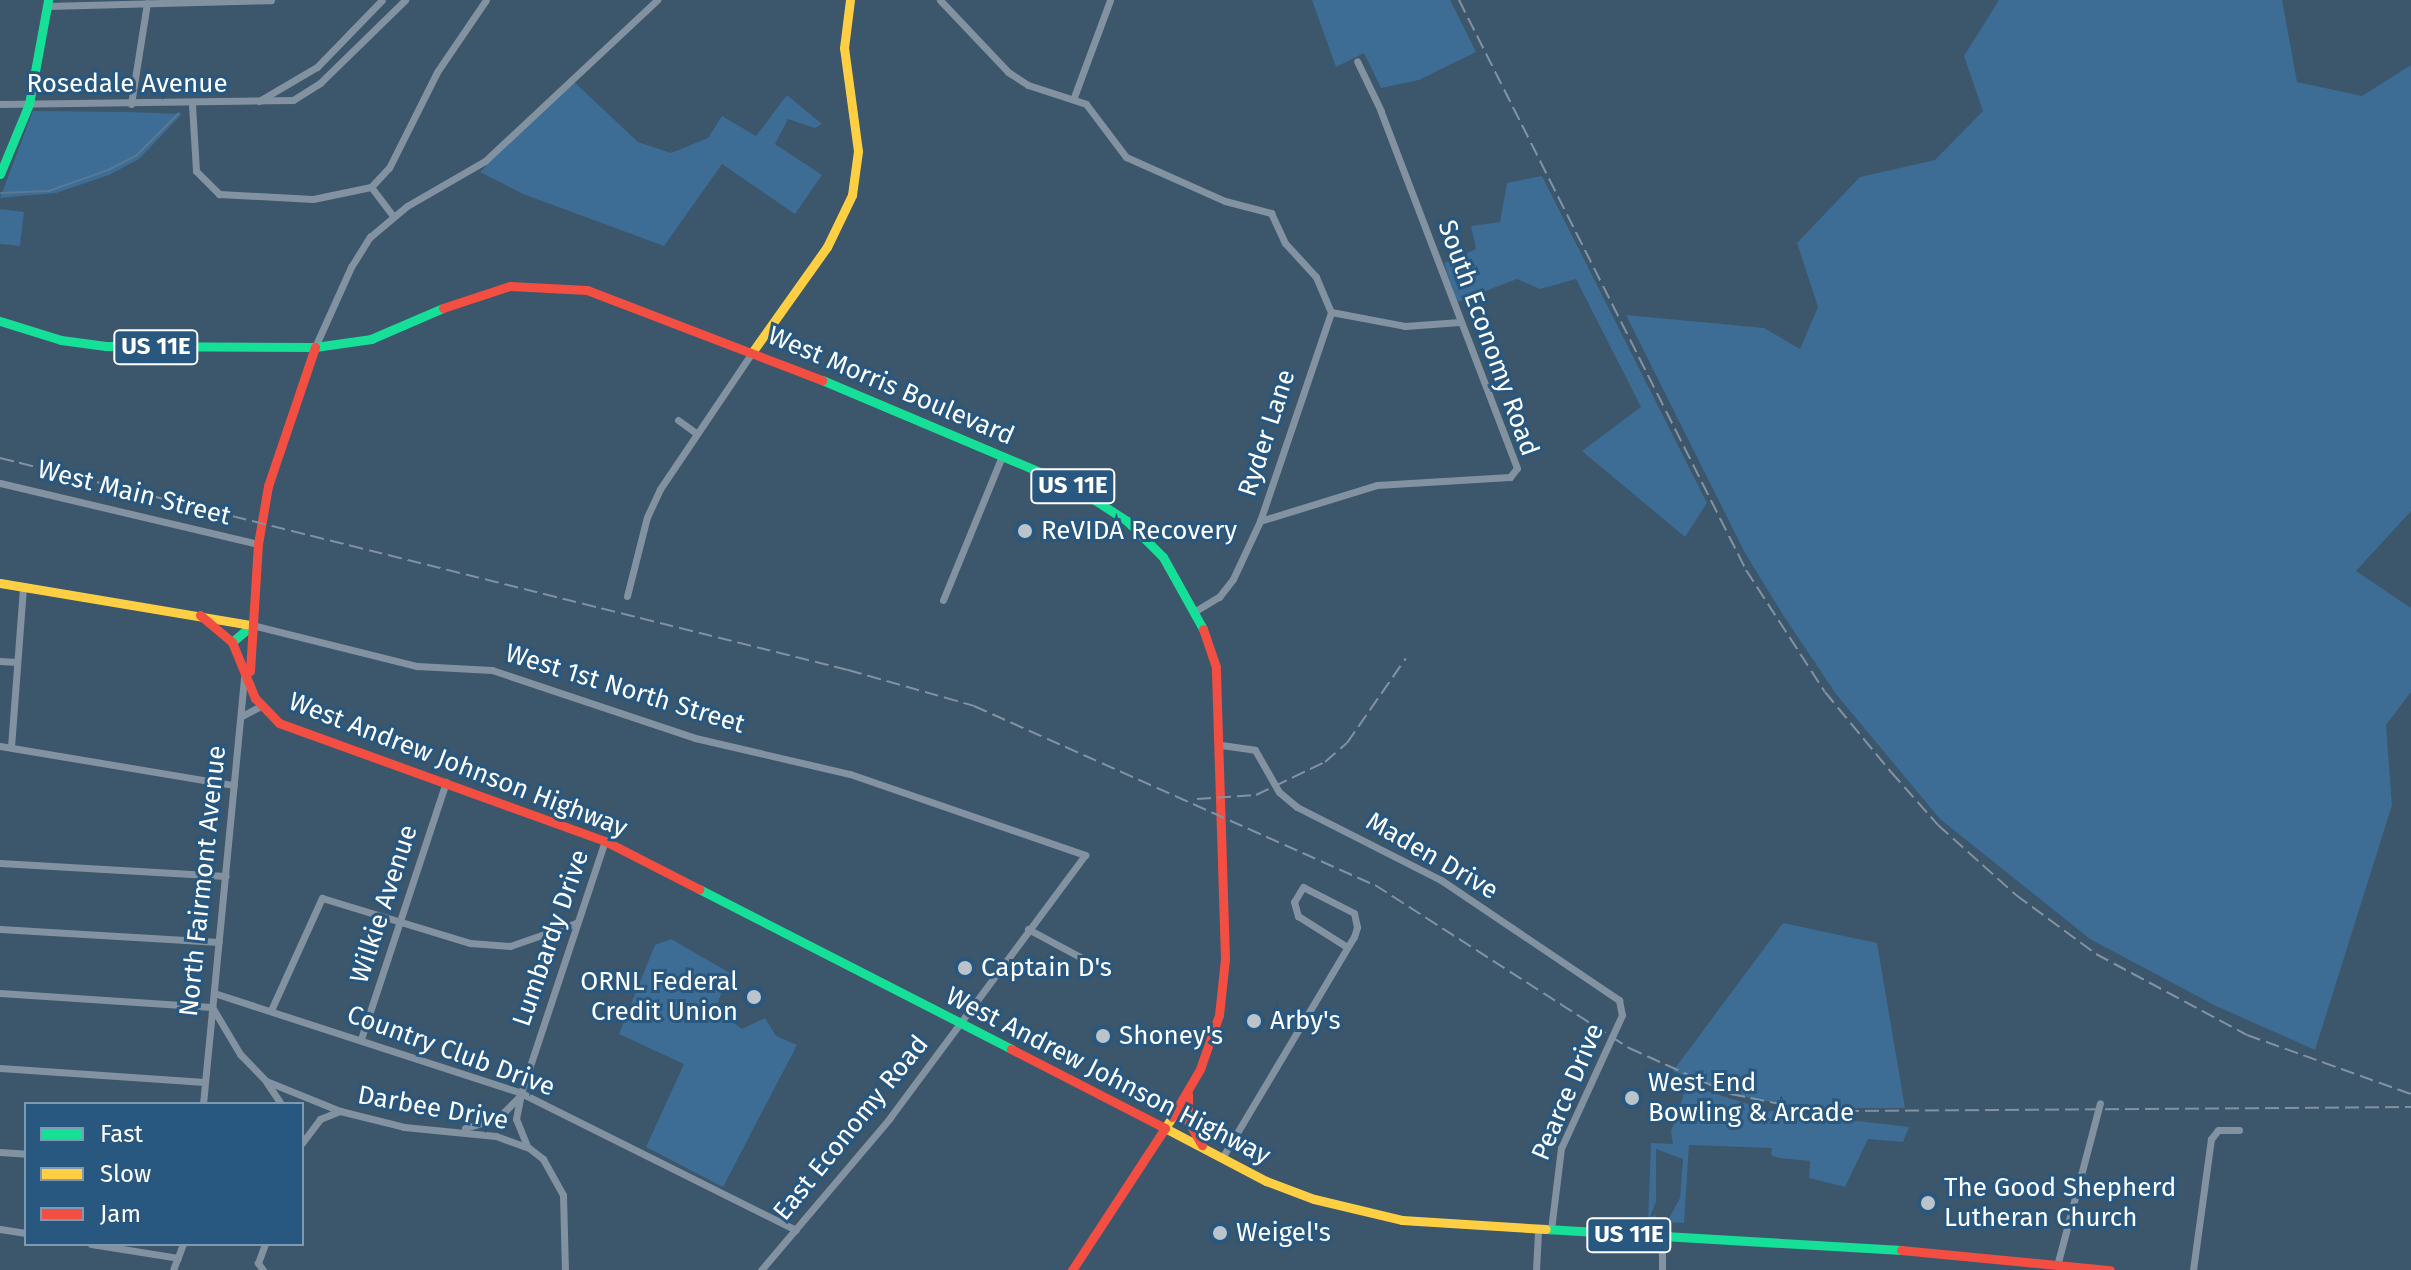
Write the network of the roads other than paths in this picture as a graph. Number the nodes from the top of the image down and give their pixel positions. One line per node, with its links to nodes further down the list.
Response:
1 (271, 0): 9 (street)
2 (382, 0): 13 (street)
3 (405, 0): 13 (street, Rosedale Avenue)
4 (486, 0): 21 (street)
5 (657, 0): 22 (street)
6 (850, 0): 27 (main road)
7 (940, 0): 12 (street)
8 (1110, 0): 12 (street)
9 (147, 2): 10 (street); 16 (street)
10 (47, 3): 15 (main road)
11 (1357, 61): 25 (street, South Economy Road)
12 (1074, 97): 23 (street)
13 (253, 103): 18 (street, Rosedale Avenue)
14 (0, 104): 15 (street, Rosedale Avenue)
15 (29, 104): 16 (street, Rosedale Avenue); 20 (main road)
16 (131, 104): 17 (street, Rosedale Avenue)
17 (152, 104): 18 (street, Rosedale Avenue); 19 (street)
18 (192, 105): 21 (street)
19 (156, 113)
20 (0, 174)
21 (371, 187): 22 (street)
22 (393, 216): 26 (street)
23 (1331, 312): 25 (street); 32 (street, Ryder Lane)
24 (0, 321): 26 (main road, West Morris Boulevard / US 11E)
25 (1460, 322): 32 (street, South Economy Road)
26 (315, 347): 27 (main road, West Morris Boulevard / US 11E); 33 (main road)
27 (753, 351): 29 (street); 30 (main road, West Morris Boulevard / US 11E)
28 (678, 420): 29 (street)
29 (696, 433): 36 (street)
30 (1002, 456): 37 (street); 38 (main road, West Morris Boulevard / US 11E)
31 (0, 483): 33 (street, West Main Street)
32 (1260, 521): 38 (street, Ryder Lane)
33 (258, 544): 40 (main road)
34 (0, 583): 35 (main road, West 1st North Street)
35 (23, 586): 39 (main road, West 1st North Street); 43 (street)
36 (627, 596)
37 (943, 600)
38 (1197, 610): 48 (main road, West Morris Boulevard / US 11E)
39 (200, 615): 40 (main road, West 1st North Street); 41 (main road, West Andrew Johnson Highway)
40 (252, 625): 41 (main road); 45 (main road); 54 (street, West 1st North Street)
41 (232, 642): 44 (main road, West Andrew Johnson Highway)
42 (0, 661): 43 (street)
43 (17, 662): 50 (street)
44 (244, 663): 45 (main road, West Andrew Johnson Highway); 47 (street, North Fairmont Avenue)
45 (249, 680): 46 (main road, West Andrew Johnson Highway)
46 (261, 706): 47 (street); 51 (main road, West Andrew Johnson Highway)
47 (242, 716): 52 (street, North Fairmont Avenue)
48 (1221, 745): 68 (street, Maden Drive); 74 (main road, West Morris Boulevard / US 11E)
49 (0, 746): 50 (street)
50 (11, 747): 52 (street)
51 (446, 782): 53 (main road, West Andrew Johnson Highway); 57 (street, Wilkie Avenue)
52 (234, 785): 56 (street, North Fairmont Avenue)
53 (605, 841): 58 (street, Lumbardy Drive); 69 (main road, West Andrew Johnson Highway)
54 (1085, 855): 60 (street, East Economy Road)
55 (0, 863): 56 (street)
56 (226, 876): 61 (street, North Fairmont Avenue)
57 (398, 921): 58 (street); 67 (street); 70 (street, Wilkie Avenue)
58 (576, 923): 75 (street, Lumbardy Drive)
59 (0, 929): 61 (street)
60 (1028, 929): 63 (street); 69 (street, East Economy Road)
61 (219, 942): 65 (street, North Fairmont Avenue)
62 (1347, 947): 62 (street); 88 (street)
63 (1082, 958)
64 (0, 993): 66 (street)
65 (214, 993): 66 (street, North Fairmont Avenue); 67 (street, Country Club Drive)
66 (212, 1007): 72 (street, Darbee Drive); 73 (street, North Fairmont Avenue)
67 (272, 1008): 70 (street, Country Club Drive)
68 (1622, 1015): 92 (street, Pearce Drive)
69 (959, 1024): 80 (main road, West Andrew Johnson Highway); 90 (street, East Economy Road)
70 (361, 1039): 75 (street, Country Club Drive)
71 (0, 1068): 73 (street)
72 (266, 1081): 77 (street, Darbee Drive); 79 (street, Darbee Drive)
73 (205, 1082): 76 (street, North Fairmont Avenue)
74 (1188, 1091): 80 (main road, West Morris Boulevard / US 11E); 85 (main road)
75 (521, 1093): 81 (street); 84 (street); 90 (street, Country Club Drive)
76 (203, 1102)
77 (280, 1102)
78 (2100, 1103): 99 (street)
79 (340, 1111): 81 (street, Darbee Drive); 83 (street, Darbee Drive)
80 (1165, 1128): 85 (main road, West Andrew Johnson Highway / US 11E); 104 (main road, West Morris Boulevard)
81 (461, 1129): 84 (street, Darbee Drive)
82 (2239, 1130): 108 (street)
83 (304, 1140)
84 (529, 1148): 102 (street, Darbee Drive)
85 (1206, 1150): 88 (main road, West Andrew Johnson Highway / US 11E)
86 (0, 1152): 87 (street)
87 (24, 1154)
88 (1222, 1158): 91 (main road, West Andrew Johnson Highway / US 11E)
89 (0, 1229): 93 (street)
90 (796, 1230): 103 (street, East Economy Road)
91 (1538, 1231): 92 (main road, West Andrew Johnson Highway / US 11E); 105 (street)
92 (1551, 1232): 94 (main road, West Andrew Johnson Highway / US 11E)
93 (24, 1233)
94 (1662, 1237): 99 (main road, West Andrew Johnson Highway / US 11E); 106 (street)
95 (103, 1246): 98 (street)
96 (182, 1246): 98 (street)
97 (264, 1246): 101 (street)
98 (178, 1258): 100 (street)
99 (2058, 1262): 107 (main road, West Andrew Johnson Highway / US 11E)
100 (173, 1270)
101 (263, 1270)
102 (565, 1270)
103 (761, 1270)
104 (1072, 1270)
105 (1536, 1270)
106 (1662, 1270)
107 (2110, 1270)
108 (2193, 1270)

